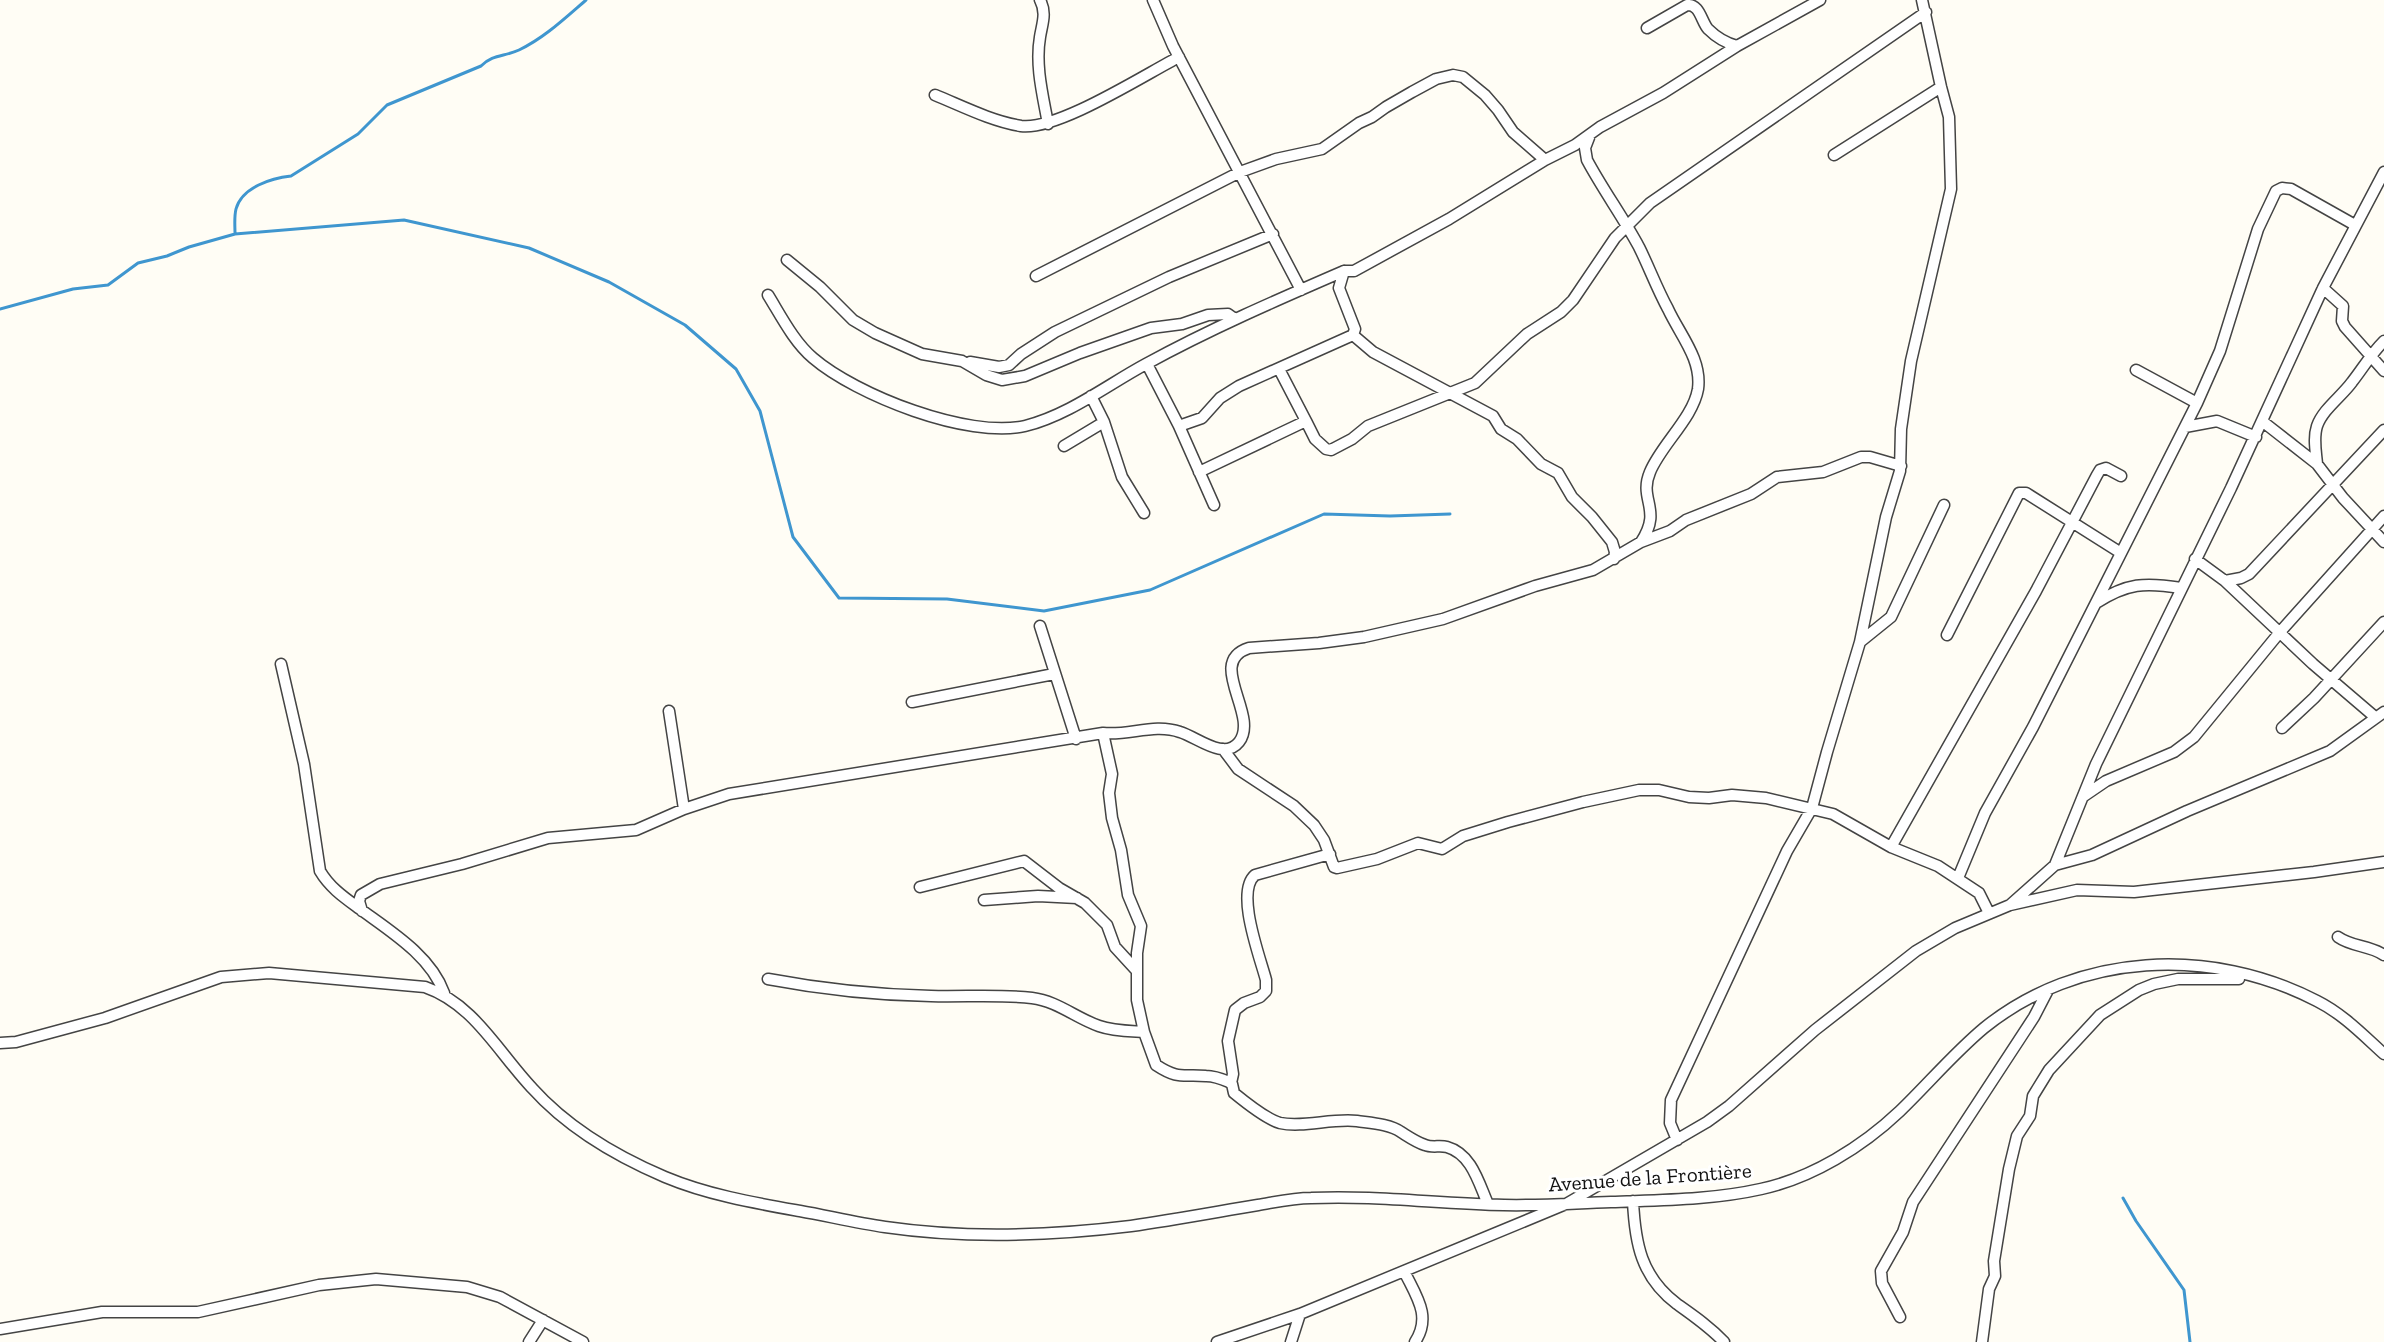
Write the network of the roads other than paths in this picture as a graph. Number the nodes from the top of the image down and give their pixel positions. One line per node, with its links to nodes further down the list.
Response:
1 (1040, 0): 11 (street)
2 (1153, 0): 8 (street)
3 (1820, 0): 7 (street)
4 (1922, 0): 5 (street)
5 (1926, 12): 9 (street); 18 (street)
6 (1647, 28): 7 (street)
7 (1737, 46): 12 (street)
8 (1179, 57): 11 (street); 15 (street)
9 (1941, 87): 13 (street); 47 (street)
10 (934, 95): 11 (street)
11 (1048, 124)
12 (1590, 135): 14 (street); 18 (street)
13 (1834, 154)
14 (1545, 160): 15 (street); 21 (street)
15 (1240, 172): 19 (street); 22 (street)
16 (2384, 172): 17 (street)
17 (2355, 225): 23 (street); 37 (street)
18 (1626, 226): 35 (street); 57 (street)
19 (1273, 234): 24 (street); 30 (street)
20 (787, 260): 30 (street)
21 (1344, 271): 24 (street); 27 (street)
22 (1036, 276)
23 (2323, 288): 29 (street); 39 (street)
24 (1301, 290): 26 (street)
25 (768, 295): 36 (street)
26 (1235, 319): 30 (street); 31 (street)
27 (1353, 335): 32 (street); 35 (street)
28 (2384, 341): 29 (street)
29 (2369, 356): 34 (street); 46 (street)
30 (962, 361)
31 (1147, 364): 36 (street); 41 (street)
32 (1279, 369): 38 (street); 41 (street)
33 (2136, 370): 37 (street)
34 (2384, 371)
35 (1448, 394): 38 (street); 60 (street)
36 (1091, 396): 40 (street)
37 (2197, 404): 42 (street)
38 (1306, 421): 48 (street)
39 (2262, 421): 44 (street); 46 (street)
40 (1104, 422): 45 (street); 53 (street)
41 (1179, 426): 48 (street)
42 (2185, 427): 44 (street); 59 (street)
43 (2384, 430): 50 (street)
44 (2256, 436): 61 (street)
45 (1064, 446)
46 (2317, 464): 50 (street)
47 (1901, 466): 57 (street); 69 (street)
48 (1199, 472): 51 (street)
49 (2121, 476): 55 (street)
50 (2333, 483): 56 (street); 62 (street)
51 (1214, 505)
52 (1944, 506): 69 (street)
53 (1144, 513)
54 (2384, 516): 56 (street)
55 (2073, 523): 59 (street); 68 (street); 83 (street)
56 (2373, 529): 58 (street); 67 (street)
57 (1641, 542): 60 (street)
58 (2384, 542)
59 (2121, 553): 64 (street)
60 (1614, 559): 79 (street)
61 (2195, 559): 62 (street); 63 (street)
62 (2225, 581): 67 (street)
63 (2181, 588): 64 (street); 80 (street)
64 (2096, 603): 87 (street)
65 (2384, 622): 72 (street)
66 (1040, 626): 71 (street)
67 (2280, 632): 72 (street); 80 (street)
68 (1947, 635)
69 (1860, 642): 81 (street)
70 (281, 664): 92 (street)
71 (1054, 674): 73 (street); 78 (street)
72 (2330, 680): 75 (street); 76 (street)
73 (912, 702)
74 (669, 711): 82 (street)
75 (2380, 715): 85 (street)
76 (2282, 728)
77 (1103, 733): 78 (street); 79 (street); 96 (street)
78 (1076, 739): 82 (street)
79 (1222, 749): 84 (street)
80 (2082, 797): 85 (street)
81 (1812, 808): 83 (street); 84 (street); 105 (street)
82 (684, 809): 92 (street)
83 (1892, 847): 87 (street)
84 (1330, 854): 104 (street)
85 (2055, 865): 91 (street)
86 (2381, 865): 91 (street)
87 (1958, 878): 93 (street)
88 (920, 886): 89 (street)
89 (1078, 898): 90 (street); 96 (street)
90 (984, 900)
91 (2010, 905): 93 (street)
92 (363, 911): 100 (street)
93 (1989, 914): 105 (street)
94 (2338, 937): 95 (street)
95 (2384, 955)
96 (1137, 971): 101 (street)
97 (768, 979): 101 (street)
98 (2266, 980): 99 (street, Avenue de la Frontière); 103 (street, Avenue de la Frontière); 120 (street)
99 (2048, 990): 106 (street, Avenue de la Frontière); 111 (street)
100 (444, 993): 102 (street); 107 (street, Avenue de la Frontière)
101 (1144, 1032): 104 (street)
102 (0, 1043)
103 (2384, 1054)
104 (1231, 1083): 107 (street)
105 (1677, 1140): 108 (street)
106 (1633, 1201): 108 (street, Avenue de la Frontière); 119 (street)
107 (1488, 1204): 108 (street, Avenue de la Frontière)
108 (1566, 1204): 109 (street)
109 (1404, 1271): 110 (street); 118 (street)
110 (1300, 1314): 116 (street); 117 (street)
111 (1900, 1317)
112 (543, 1320): 113 (street); 114 (street); 115 (street)
113 (0, 1329)
114 (528, 1342)
115 (582, 1342)
116 (1217, 1342)
117 (1291, 1342)
118 (1415, 1342)
119 (1724, 1342)
120 (1982, 1342)

